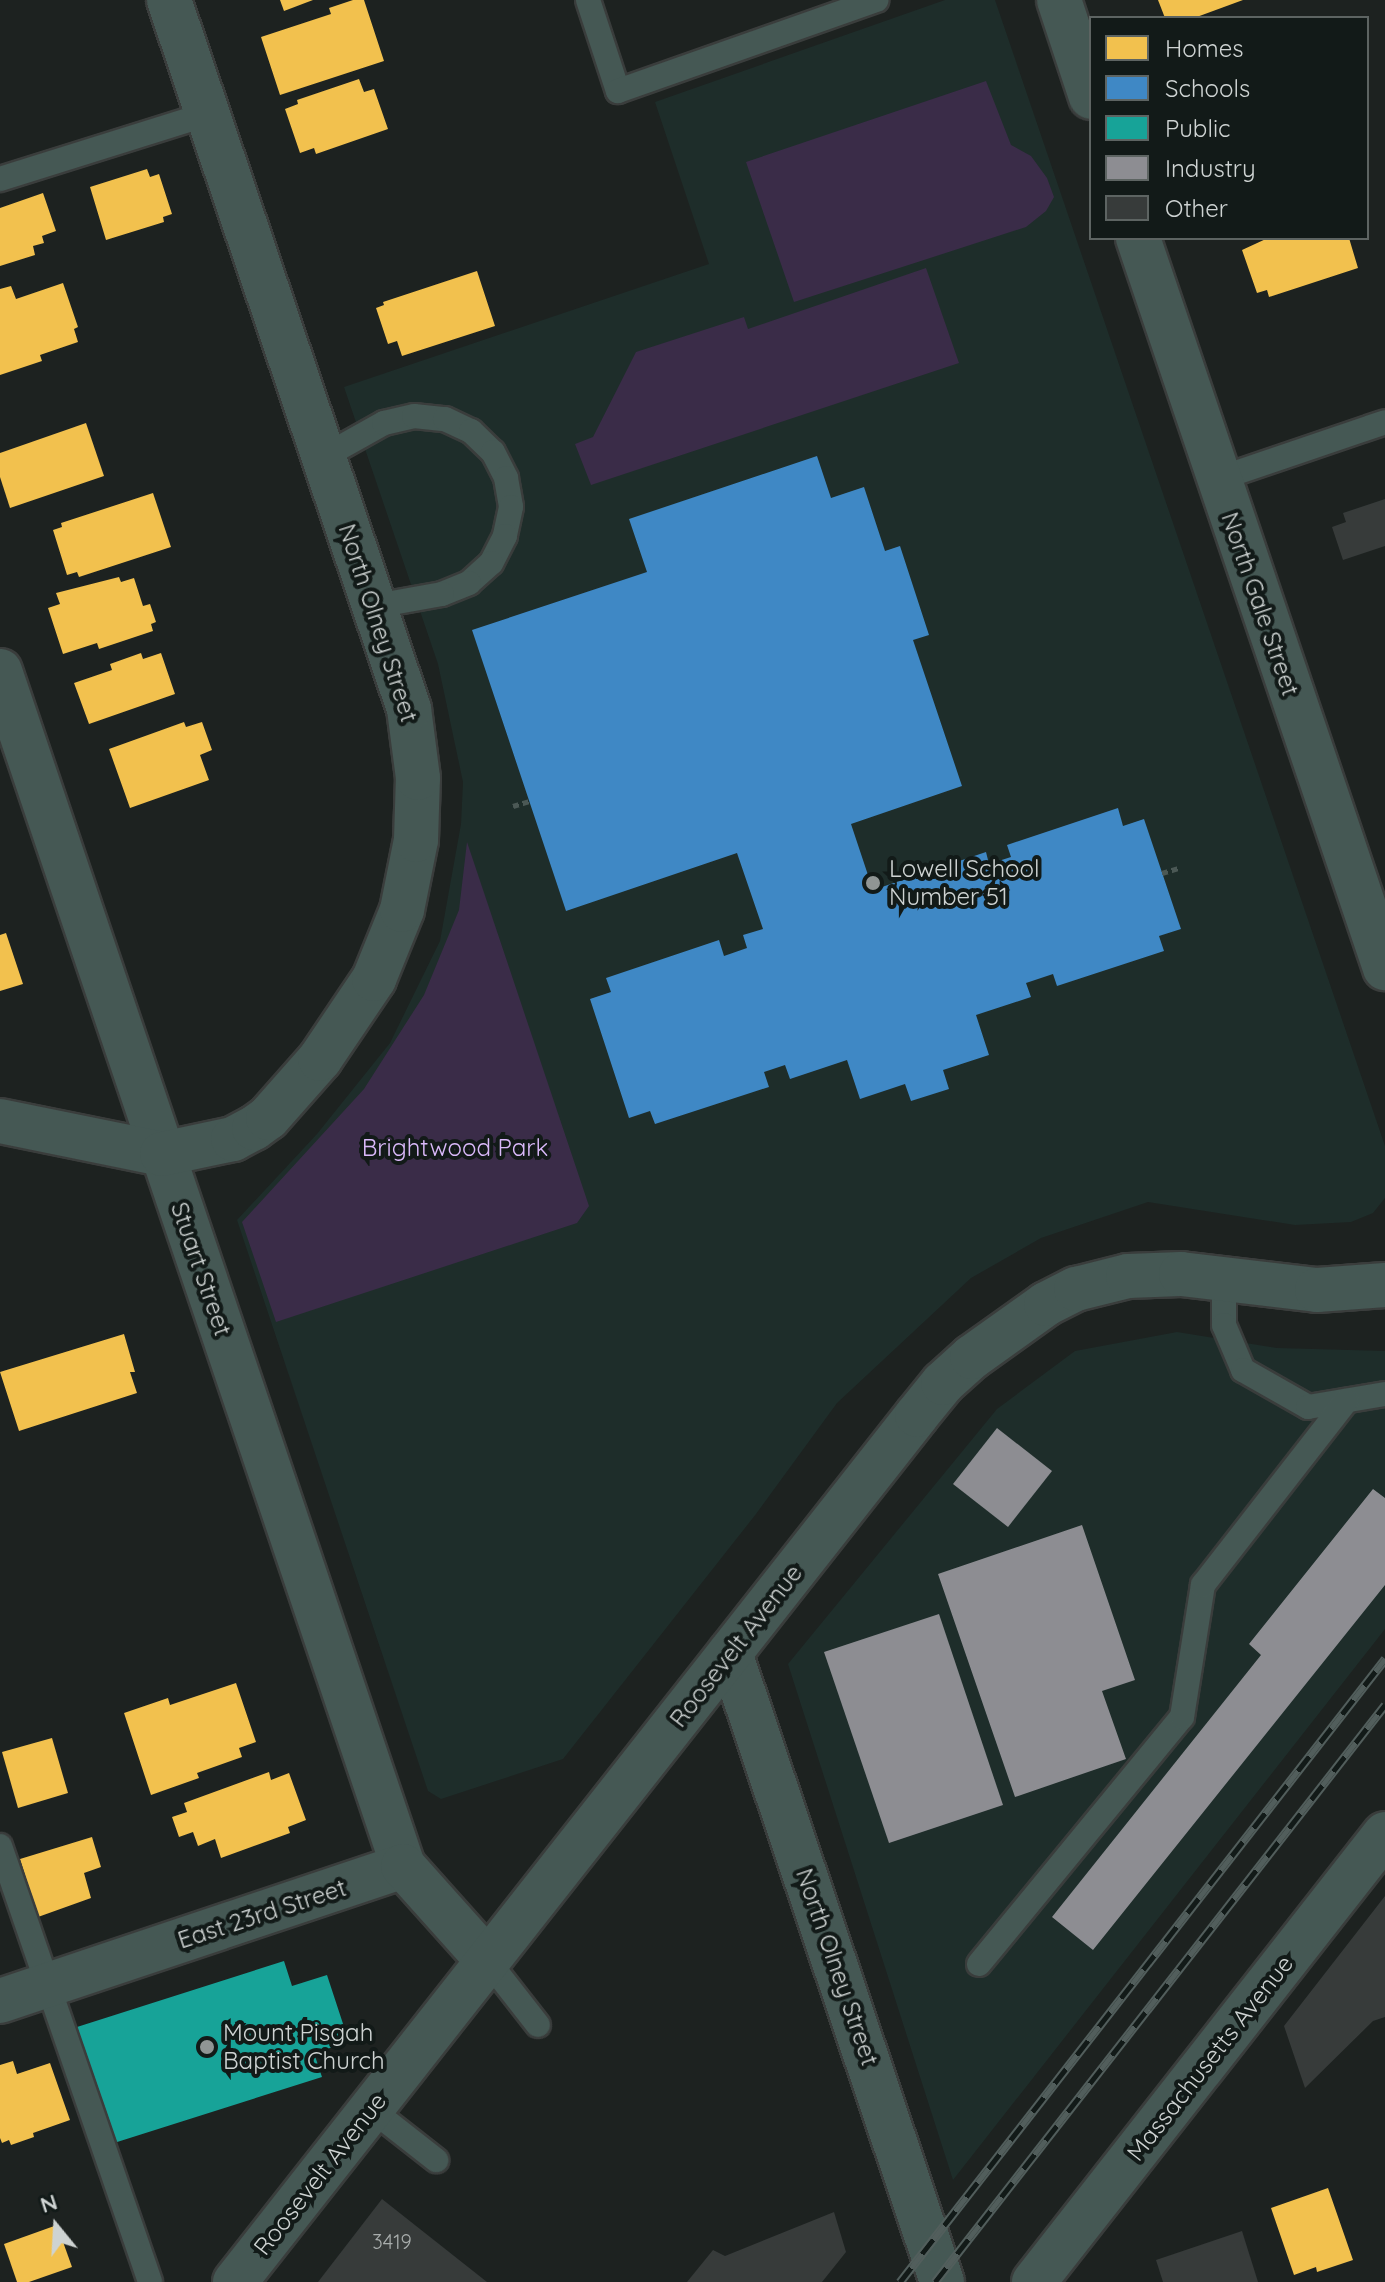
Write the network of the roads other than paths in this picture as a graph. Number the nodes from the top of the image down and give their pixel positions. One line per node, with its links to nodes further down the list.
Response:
1 (169, 0): 6 (street, North Olney Street)
2 (588, 0): 3 (lane)
3 (876, 0)
4 (1059, 0): 5 (street)
5 (1089, 91)
6 (208, 114): 7 (lane); 10 (street, North Olney Street)
7 (0, 179)
8 (1139, 240): 11 (street, North Gale Street)
9 (1385, 422): 11 (lane)
10 (325, 456): 12 (street, North Olney Street); 12 (lane)
11 (1218, 479): 14 (street, North Gale Street)
12 (375, 606): 16 (street, North Olney Street)
13 (0, 671): 16 (street, Stuart Street)
14 (1385, 968)
15 (0, 1121): 16 (street)
16 (162, 1154): 24 (street, Stuart Street)
17 (1224, 1278): 18 (street, Roosevelt Avenue); 20 (lane); 21 (street, Roosevelt Avenue)
18 (1385, 1285)
19 (1385, 1394): 20 (lane)
20 (1346, 1401): 26 (lane)
21 (730, 1653): 25 (street, Roosevelt Avenue); 34 (street, North Olney Street)
22 (1385, 1834): 35 (street, Massachusetts Avenue)
23 (0, 1846): 27 (lane)
24 (403, 1866): 25 (street); 27 (street, East 23rd Street)
25 (488, 1961): 29 (lane); 30 (street, Roosevelt Avenue)
26 (979, 1964)
27 (46, 1986): 28 (street, East 23rd Street); 32 (lane)
28 (0, 2001)
29 (538, 2025)
30 (371, 2109): 31 (lane); 33 (street, Roosevelt Avenue)
31 (436, 2160)
32 (150, 2282)
33 (235, 2282)
34 (942, 2282)
35 (1034, 2282)

